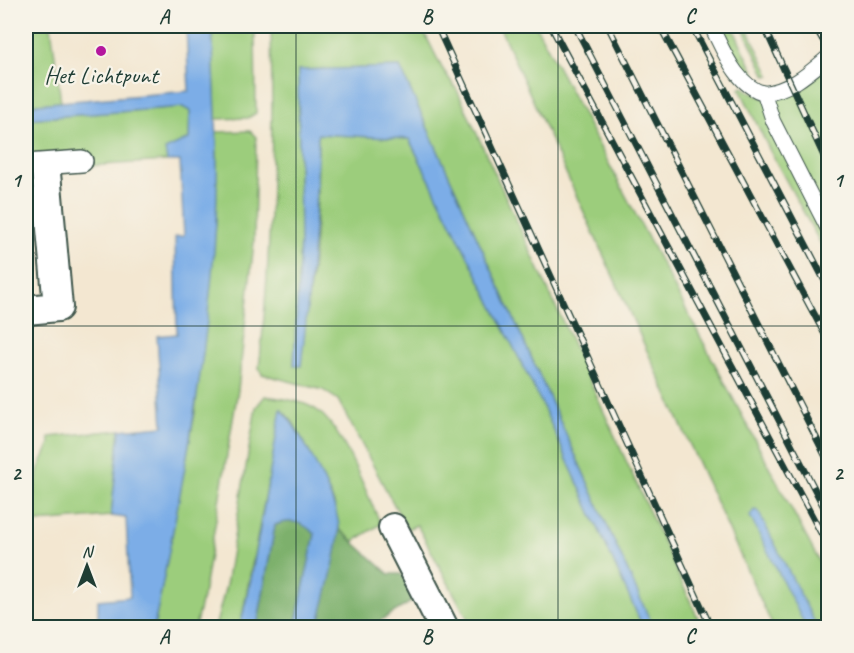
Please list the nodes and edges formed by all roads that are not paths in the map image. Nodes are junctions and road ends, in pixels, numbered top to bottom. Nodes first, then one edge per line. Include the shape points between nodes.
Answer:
1 (711, 26) edge
2 (828, 57) edge
3 (764, 93) junction
4 (82, 161) dead end
5 (36, 169) edge
6 (828, 229) edge
7 (26, 310) edge
8 (393, 528) dead end
9 (444, 627) edge

1 - 3 lane via 738,74
2 - 3 lane via 799,81
3 - 6 lane via 773,121
4 - 5 street
5 - 7 street via 58,307
8 - 9 street

